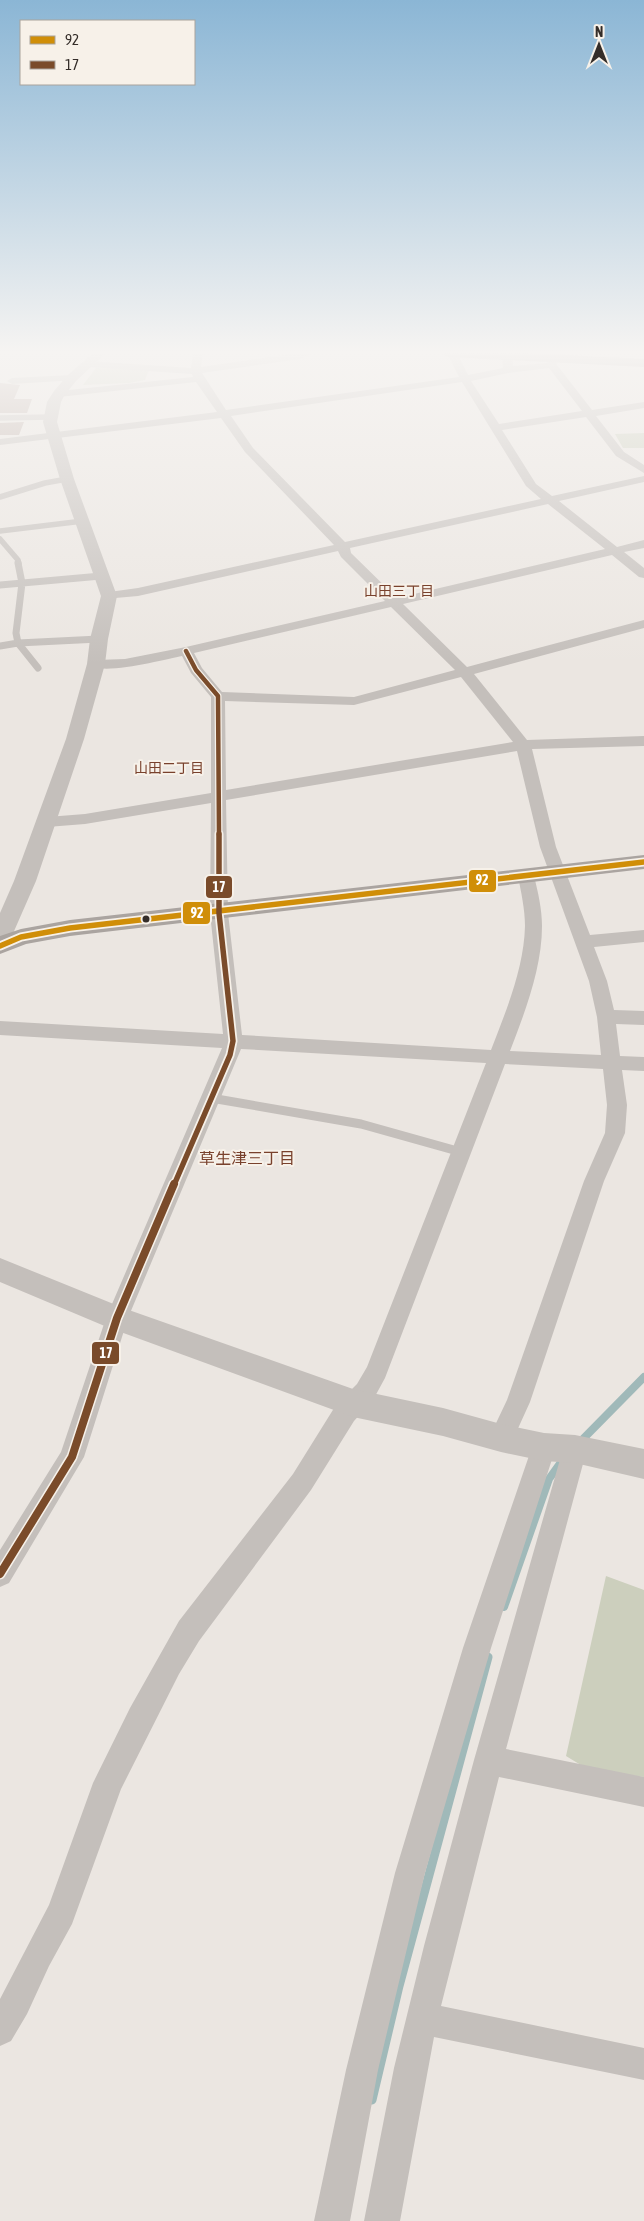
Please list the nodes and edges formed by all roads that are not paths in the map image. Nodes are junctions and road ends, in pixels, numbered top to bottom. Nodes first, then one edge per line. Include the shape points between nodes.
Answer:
1 (61, 457) edge
2 (255, 457) edge
3 (513, 457) edge
4 (624, 457) edge
5 (644, 470) edge
6 (67, 479) junction
7 (644, 480) edge
8 (0, 497) edge
9 (552, 500) junction
10 (83, 521) junction
11 (0, 530) edge
12 (0, 539) edge
13 (644, 544) edge
14 (343, 547) junction
15 (615, 551) junction
16 (644, 574) edge
17 (101, 576) junction
18 (22, 583) junction
19 (0, 585) edge
20 (109, 596) junction
21 (394, 603) junction
22 (644, 624) edge
23 (99, 639) junction
24 (18, 643) junction
25 (0, 646) edge
26 (186, 651) junction
27 (96, 664) junction
28 (38, 668) dead end
29 (465, 672) junction
30 (218, 696) junction
31 (644, 741) edge
32 (523, 745) junction
33 (218, 796) junction
34 (47, 822) junction
35 (644, 862) edge
36 (556, 872) junction
37 (526, 876) junction
38 (220, 913) junction
39 (644, 936) edge
40 (0, 938) edge
41 (583, 942) junction
42 (0, 946) edge
43 (606, 1017) junction
44 (644, 1018) edge
45 (0, 1028) edge
46 (233, 1040) junction
47 (497, 1057) junction
48 (613, 1063) junction
49 (644, 1064) edge
50 (211, 1098) junction
51 (461, 1152) junction
52 (0, 1270) edge
53 (117, 1318) junction
54 (353, 1403) junction
55 (501, 1438) junction
56 (544, 1447) junction
57 (575, 1449) junction
58 (644, 1464) edge
59 (0, 1574) edge
60 (488, 1760) junction
61 (644, 1792) edge
62 (422, 2018) junction
63 (0, 2030) edge
64 (644, 2064) edge
65 (332, 2221) edge
66 (382, 2221) edge

1 - 6 street
2 - 14 street
3 - 9 street via 532,486
4 - 5 street
6 - 8 lane
6 - 10 street
7 - 9 street
9 - 14 street
9 - 15 street
10 - 11 lane
10 - 17 street
12 - 18 lane via 18,560
13 - 15 street
14 - 20 street
14 - 21 street via 345,554
15 - 16 street
15 - 21 street
17 - 18 lane
17 - 20 street
18 - 19 lane
18 - 24 lane via 16,633
20 - 23 street
21 - 26 street
21 - 29 street
22 - 29 street
23 - 24 lane
23 - 27 street
24 - 25 lane
24 - 28 lane
26 - 27 street via 125,663
26 - 30 street via 196,670
27 - 34 street
29 - 30 street via 354,701
29 - 32 street
30 - 33 street
31 - 32 street
32 - 33 street
32 - 36 street
33 - 34 street via 85,819
33 - 38 street
34 - 40 street
35 - 36 highway
36 - 37 highway
36 - 41 street
37 - 38 highway
37 - 47 street via 533,941 506,1041
38 - 42 highway via 45,932 20,937
38 - 46 street
39 - 41 street
41 - 43 street via 598,982
43 - 44 street
43 - 48 street
45 - 46 street
46 - 47 street
46 - 50 street via 230,1055
47 - 48 street
47 - 51 street
48 - 49 street
48 - 55 street via 618,1105 615,1133 594,1182 518,1402
50 - 51 lane via 361,1124
50 - 53 street
51 - 54 street via 377,1371 365,1392
52 - 53 street
53 - 54 street
53 - 59 street via 72,1457
54 - 55 street
54 - 63 street via 282,1511 189,1631 169,1664 108,1783 61,1913
55 - 56 street
56 - 57 street
56 - 65 street via 477,1648 410,1873 362,2070
57 - 58 street
57 - 60 street
60 - 61 street
60 - 62 street
62 - 64 street
62 - 66 street

